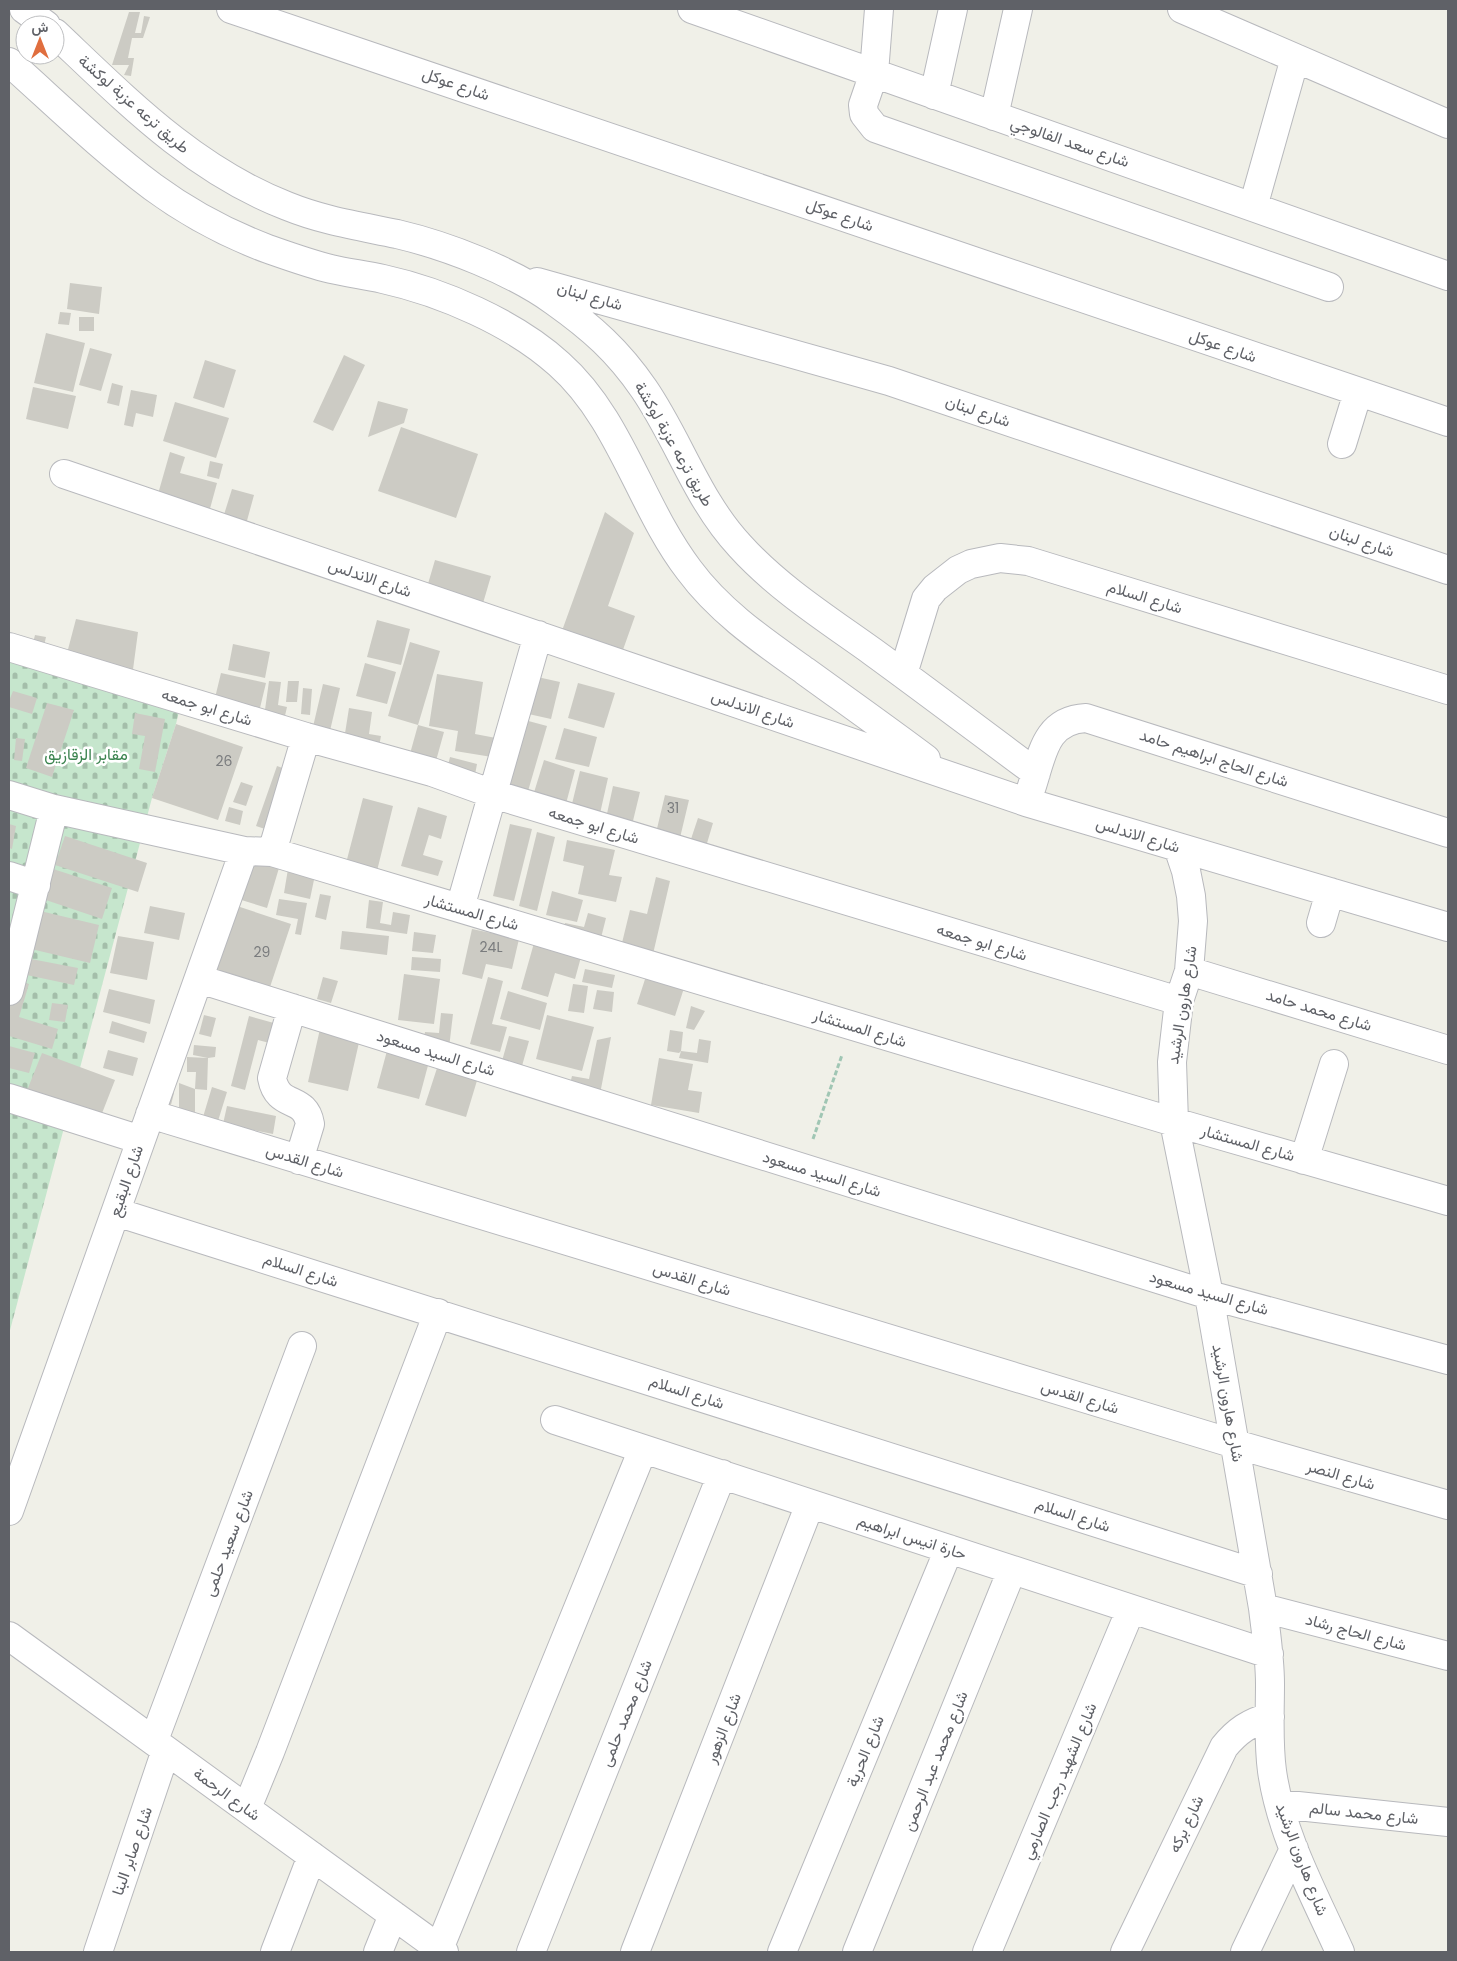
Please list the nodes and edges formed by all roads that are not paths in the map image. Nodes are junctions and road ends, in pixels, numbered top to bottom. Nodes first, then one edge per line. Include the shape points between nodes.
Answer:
1 (231, 9) edge
2 (692, 9) edge
3 (879, 9) edge
4 (953, 9) edge
5 (1018, 9) edge
6 (1182, 9) edge
7 (65, 42) edge
8 (1295, 58) junction
9 (9, 62) edge
10 (874, 73) junction
11 (934, 95) junction
12 (994, 116) junction
13 (1448, 124) edge
14 (1253, 207) junction
15 (502, 272) junction
16 (1448, 276) edge
17 (1329, 287) dead end
18 (1358, 392) junction
19 (1448, 422) edge
20 (1342, 444) dead end
21 (64, 474) dead end
22 (1448, 570) edge
23 (538, 635) junction
24 (9, 647) edge
25 (903, 674) junction
26 (1448, 690) edge
27 (306, 737) junction
28 (1036, 773) junction
29 (949, 776) junction
30 (493, 794) junction
31 (9, 795) edge
32 (1026, 802) junction
33 (54, 809) junction
34 (1448, 833) edge
35 (1178, 847) junction
36 (244, 851) junction
37 (272, 852) junction
38 (9, 876) edge
39 (36, 885) junction
40 (1330, 892) junction
41 (460, 908) junction
42 (1321, 923) dead end
43 (1448, 927) edge
44 (1189, 971) junction
45 (198, 979) junction
46 (10, 981) edge
47 (1180, 1001) junction
48 (292, 1008) junction
49 (1448, 1050) edge
50 (1334, 1064) dead end
51 (9, 1098) edge
52 (150, 1114) junction
53 (1174, 1122) junction
54 (141, 1140) junction
55 (299, 1160) junction
56 (1304, 1160) junction
57 (1448, 1201) edge
58 (116, 1212) junction
59 (1209, 1295) junction
60 (438, 1313) junction
61 (302, 1346) dead end
62 (1448, 1360) edge
63 (556, 1420) dead end
64 (1234, 1444) junction
65 (643, 1449) junction
66 (722, 1474) junction
67 (810, 1504) junction
68 (1448, 1505) edge
69 (9, 1511) edge
70 (949, 1549) junction
71 (1012, 1570) junction
72 (1258, 1574) junction
73 (1263, 1608) junction
74 (1131, 1609) junction
75 (9, 1636) edge
76 (1269, 1654) junction
77 (1448, 1656) edge
78 (1270, 1717) junction
79 (160, 1745) junction
80 (1279, 1804) junction
81 (247, 1808) junction
82 (1448, 1822) edge
83 (1294, 1849) junction
84 (312, 1856) junction
85 (393, 1915) junction
86 (441, 1951) edge
87 (98, 1952) edge
88 (274, 1952) edge
89 (378, 1952) edge
90 (531, 1952) edge
91 (635, 1952) edge
92 (782, 1952) edge
93 (856, 1952) edge
94 (987, 1952) edge
95 (1125, 1952) edge
96 (1245, 1952) edge
97 (1340, 1952) edge

1 - 18 street, شارع عوكل
2 - 10 street, شارع سعد الفالوجي
3 - 10 street
4 - 11 street
5 - 12 street
6 - 8 street
7 - 15 street, طريق ترعه عزبة لوكشة via 156,127 186,151 235,182 287,206 342,224 452,250
8 - 13 street
8 - 14 street
9 - 29 street via 154,188 208,221 267,248 319,266 432,293 478,312 559,364 600,413 666,537 715,600 745,628
10 - 11 street, شارع سعد الفالوجي
10 - 17 street via 863,105 864,114 875,128 883,132
11 - 12 street, شارع سعد الفالوجي
12 - 14 street, شارع سعد الفالوجي
14 - 16 street, شارع سعد الفالوجي
15 - 22 street, شارع لبنان via 889,381
15 - 25 street, طريق ترعه عزبة لوكشة via 550,298 595,331 622,359 646,391 715,515 740,546 784,588
18 - 19 street, شارع عوكل
18 - 20 street
21 - 23 street, شارع الاندلس
23 - 29 street, شارع الاندلس
23 - 30 street
24 - 27 street, شارع ابو جمعه
25 - 26 street, شارع السلام via 926,599 931,593 958,570 1000,558 1028,560
25 - 28 street, طريق ترعه عزبة لوكشة
27 - 30 street, شارع ابو جمعه via 432,772
27 - 37 street
28 - 32 street, شارع الحاج ابراهيم حامد
28 - 34 street, شارع الحاج ابراهيم حامد via 1049,737 1056,729 1065,722 1086,718
29 - 32 street, شارع الاندلس
30 - 41 street
30 - 47 street, شارع ابو جمعه
31 - 33 street, شارع المستشار
32 - 35 street, شارع الاندلس
33 - 36 street, شارع المستشار
33 - 39 street
35 - 40 street, شارع الاندلس
35 - 44 street, شارع هارون الرشيد via 1193,912
36 - 37 street, شارع المستشار
36 - 45 street, شارع البقيع
37 - 41 street, شارع المستشار
38 - 39 street
39 - 46 street
40 - 42 street
40 - 43 street, شارع الاندلس
41 - 53 street, شارع المستشار
44 - 47 street, شارع هارون الرشيد
44 - 49 street, شارع محمد حامد
45 - 48 street, شارع السيد مسعود
45 - 52 street, شارع البقيع
47 - 53 street, شارع هارون الرشيد via 1172,1062
48 - 55 street via 272,1078 278,1095 303,1108 309,1118
48 - 59 street, شارع السيد مسعود
50 - 56 street
51 - 54 street
52 - 54 street, شارع البقيع
52 - 55 street, شارع القدس
53 - 56 street, شارع المستشار
53 - 59 street, شارع هارون الرشيد
54 - 58 street, شارع البقيع
55 - 64 street, شارع القدس
56 - 57 street, شارع المستشار
58 - 60 street, شارع السلام
58 - 69 street, شارع البقيع
59 - 62 street, شارع السيد مسعود
59 - 64 street, شارع هارون الرشيد
60 - 72 street, شارع السلام
60 - 81 street
61 - 79 street, شارع سعيد حلمى
63 - 65 street, حارة انيس ابراهيم
64 - 68 street, شارع النصر
64 - 72 street, شارع هارون الرشيد
65 - 66 street, حارة انيس ابراهيم
65 - 86 street
66 - 67 street, حارة انيس ابراهيم
66 - 90 street, شارع محمد حلمى
67 - 70 street, حارة انيس ابراهيم
67 - 91 street, شارع الزهور
70 - 71 street, حارة انيس ابراهيم
70 - 92 street, شارع الحرية
71 - 74 street, حارة انيس ابراهيم
71 - 93 street, شارع محمد عبد الرحمن
72 - 73 street, شارع هارون الرشيد
73 - 76 street, شارع هارون الرشيد
73 - 77 street, شارع الحاج رشاد
74 - 76 street, حارة انيس ابراهيم
74 - 94 street, شارع الشهيد رجب الصارمي
75 - 79 street, شارع الرحمة
76 - 78 street, شارع هارون الرشيد
78 - 80 street, شارع هارون الرشيد via 1270,1753
78 - 95 street, شارع بركه via 1244,1727 1224,1746
79 - 81 street, شارع الرحمة
79 - 87 street, شارع صابر البنا
80 - 82 street, شارع محمد سالم
80 - 83 street, شارع هارون الرشيد
81 - 84 street, شارع الرحمة
83 - 96 street
83 - 97 street, شارع هارون الرشيد
84 - 85 street, شارع الرحمة
84 - 88 street
85 - 86 street, شارع الرحمة
85 - 89 street

